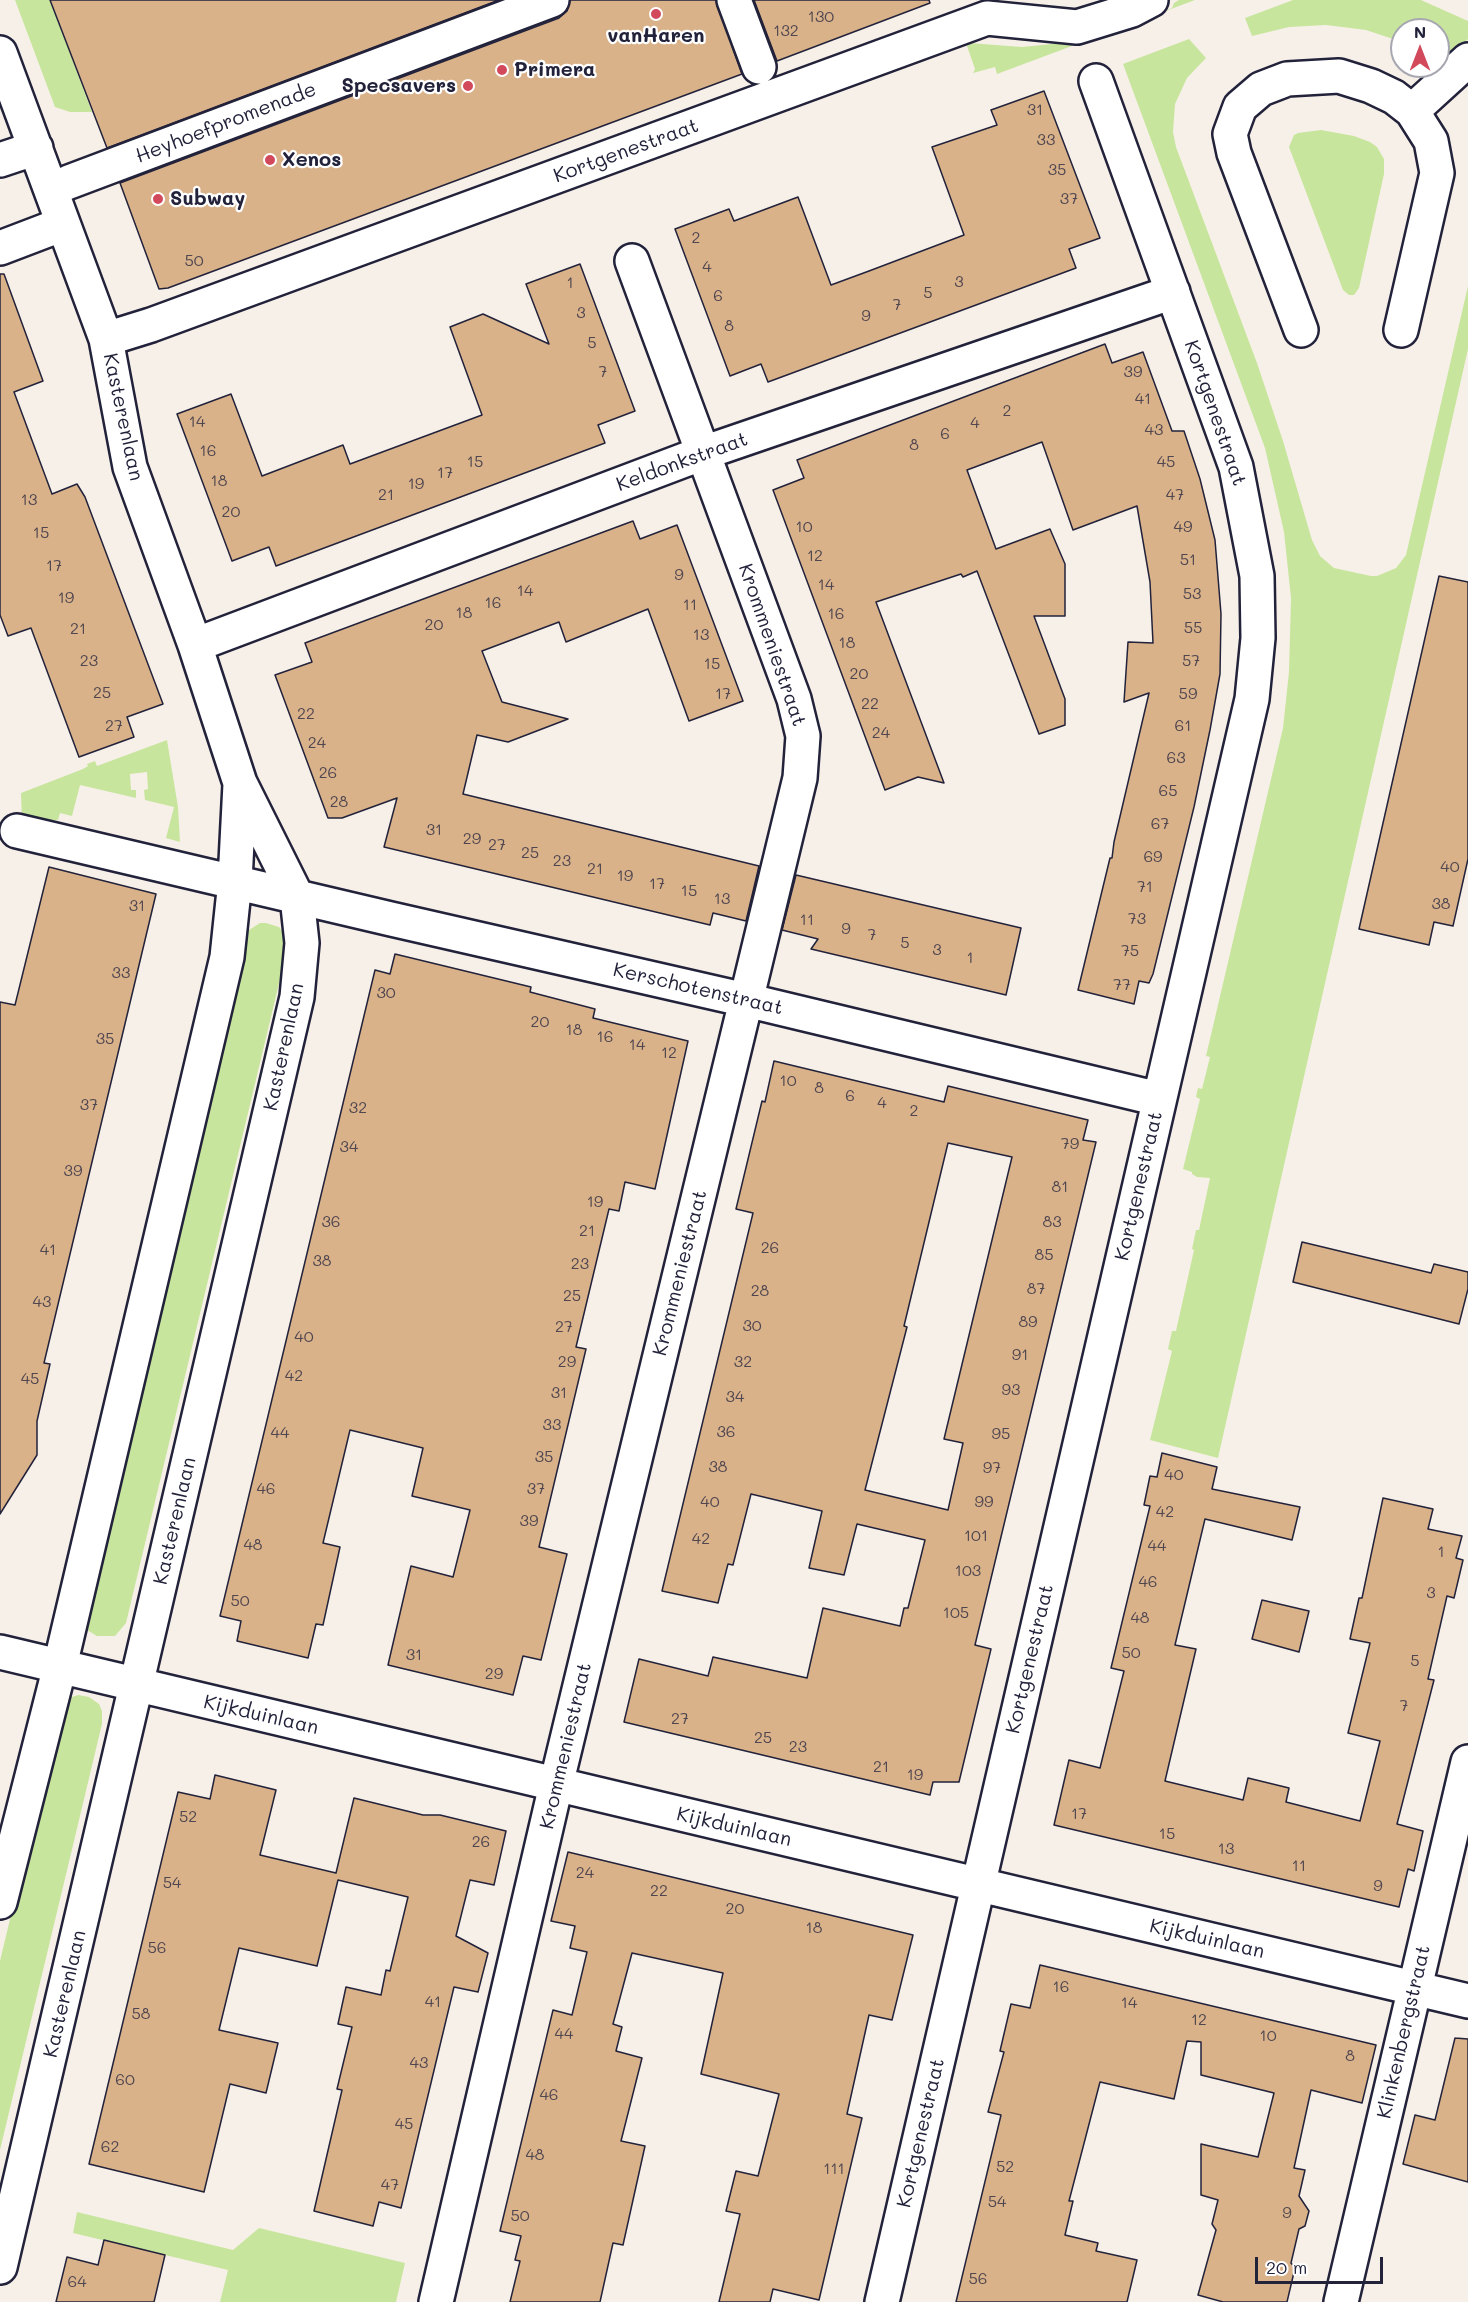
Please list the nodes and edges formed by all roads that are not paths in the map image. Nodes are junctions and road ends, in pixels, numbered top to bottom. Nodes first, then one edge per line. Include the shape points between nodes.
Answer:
1 (734, 0) edge
2 (1151, 0) edge
3 (541, 2) edge
4 (0, 53) edge
5 (1468, 60) edge
6 (759, 67) dead end
7 (1096, 81) dead end
8 (1412, 111) junction
9 (36, 148) junction
10 (0, 160) edge
11 (51, 190) junction
12 (63, 224) junction
13 (0, 248) edge
14 (632, 261) dead end
15 (1173, 292) junction
16 (1301, 330) dead end
17 (1401, 330) dead end
18 (106, 339) junction
19 (703, 453) junction
20 (195, 645) junction
21 (240, 783) junction
22 (17, 831) dead end
23 (235, 881) junction
24 (297, 897) junction
25 (746, 999) junction
26 (1159, 1099) junction
27 (0, 1652) edge
28 (60, 1666) junction
29 (137, 1686) junction
30 (1468, 1762) edge
31 (556, 1785) junction
32 (978, 1885) junction
33 (0, 1902) edge
34 (1415, 1988) junction
35 (1468, 2001) edge
36 (0, 2267) edge
37 (435, 2302) edge
38 (882, 2302) edge
39 (1341, 2302) edge

1 - 6 street
2 - 18 street, Kortgenestraat via 1077,27 987,18
3 - 11 street, Heyhoefpromenade
4 - 9 street, Kasterenlaan
5 - 8 street
7 - 15 street, Kortgenestraat
8 - 16 street via 1394,97 1339,76 1287,79 1261,89 1240,107 1230,134 1234,153
8 - 17 street via 1431,141 1437,173
9 - 10 street
9 - 11 street, Kasterenlaan
11 - 12 street, Kasterenlaan
12 - 13 street
12 - 18 street, Kasterenlaan
14 - 19 street, Krommeniestraat
15 - 19 street, Keldonkstraat
15 - 26 street, Kortgenestraat via 1236,467 1257,576 1258,638 1252,699
18 - 20 street, Kasterenlaan via 130,467
19 - 20 street, Keldonkstraat
19 - 25 street, Krommeniestraat via 794,699 803,736 800,778
20 - 21 street, Kasterenlaan
21 - 23 street, Kasterenlaan
21 - 24 street, Kasterenlaan
22 - 23 street, Kerschotenstraat
23 - 24 street, Kerschotenstraat
23 - 28 street, Kasterenlaan via 227,957
24 - 25 street, Kerschotenstraat
24 - 29 street, Kasterenlaan via 302,943 297,997
25 - 26 street, Kerschotenstraat
25 - 31 street, Krommeniestraat
26 - 32 street, Kortgenestraat
27 - 28 street, Kijkduinlaan
28 - 29 street, Kijkduinlaan
28 - 33 street, Kasterenlaan
29 - 31 street, Kijkduinlaan
29 - 36 street, Kasterenlaan
30 - 34 street, Klinkenbergstraat
31 - 32 street, Kijkduinlaan
31 - 37 street, Krommeniestraat
32 - 34 street, Kijkduinlaan
32 - 38 street, Kortgenestraat
34 - 35 street, Kijkduinlaan
34 - 39 street, Klinkenbergstraat

